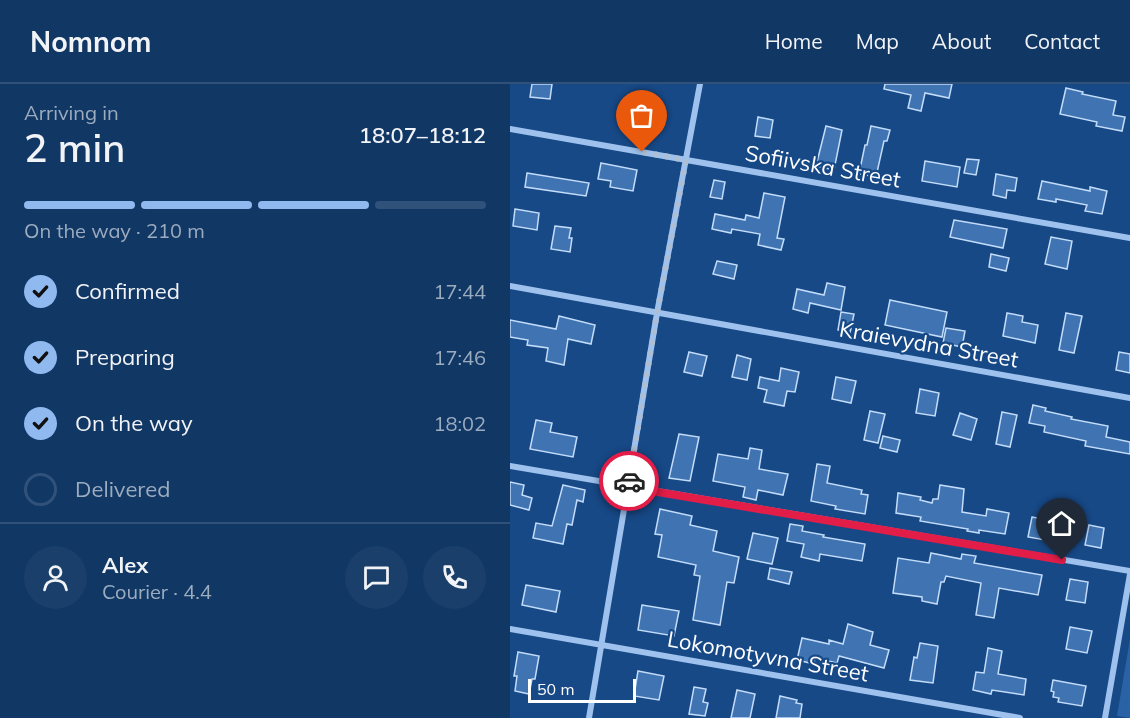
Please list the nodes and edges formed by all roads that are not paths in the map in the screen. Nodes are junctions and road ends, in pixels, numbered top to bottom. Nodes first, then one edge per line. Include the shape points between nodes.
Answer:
1 (700, 84) edge
2 (510, 129) edge
3 (686, 160) junction
4 (1130, 238) edge
5 (510, 286) edge
6 (657, 313) junction
7 (1130, 398) edge
8 (510, 466) edge
9 (628, 487) junction
10 (1130, 572) edge
11 (510, 629) edge
12 (602, 645) junction
13 (589, 718) edge
14 (1020, 718) edge
15 (1105, 718) edge

1 - 3 street
2 - 3 street, Sofiivska Street
3 - 4 street, Sofiivska Street
3 - 6 street
5 - 6 street, Kraievydna Street
6 - 7 street, Kraievydna Street
6 - 9 street
8 - 9 street
9 - 10 street
9 - 12 street
10 - 15 street
11 - 12 street, Lokomotyvna Street
12 - 13 street
12 - 14 street, Lokomotyvna Street

